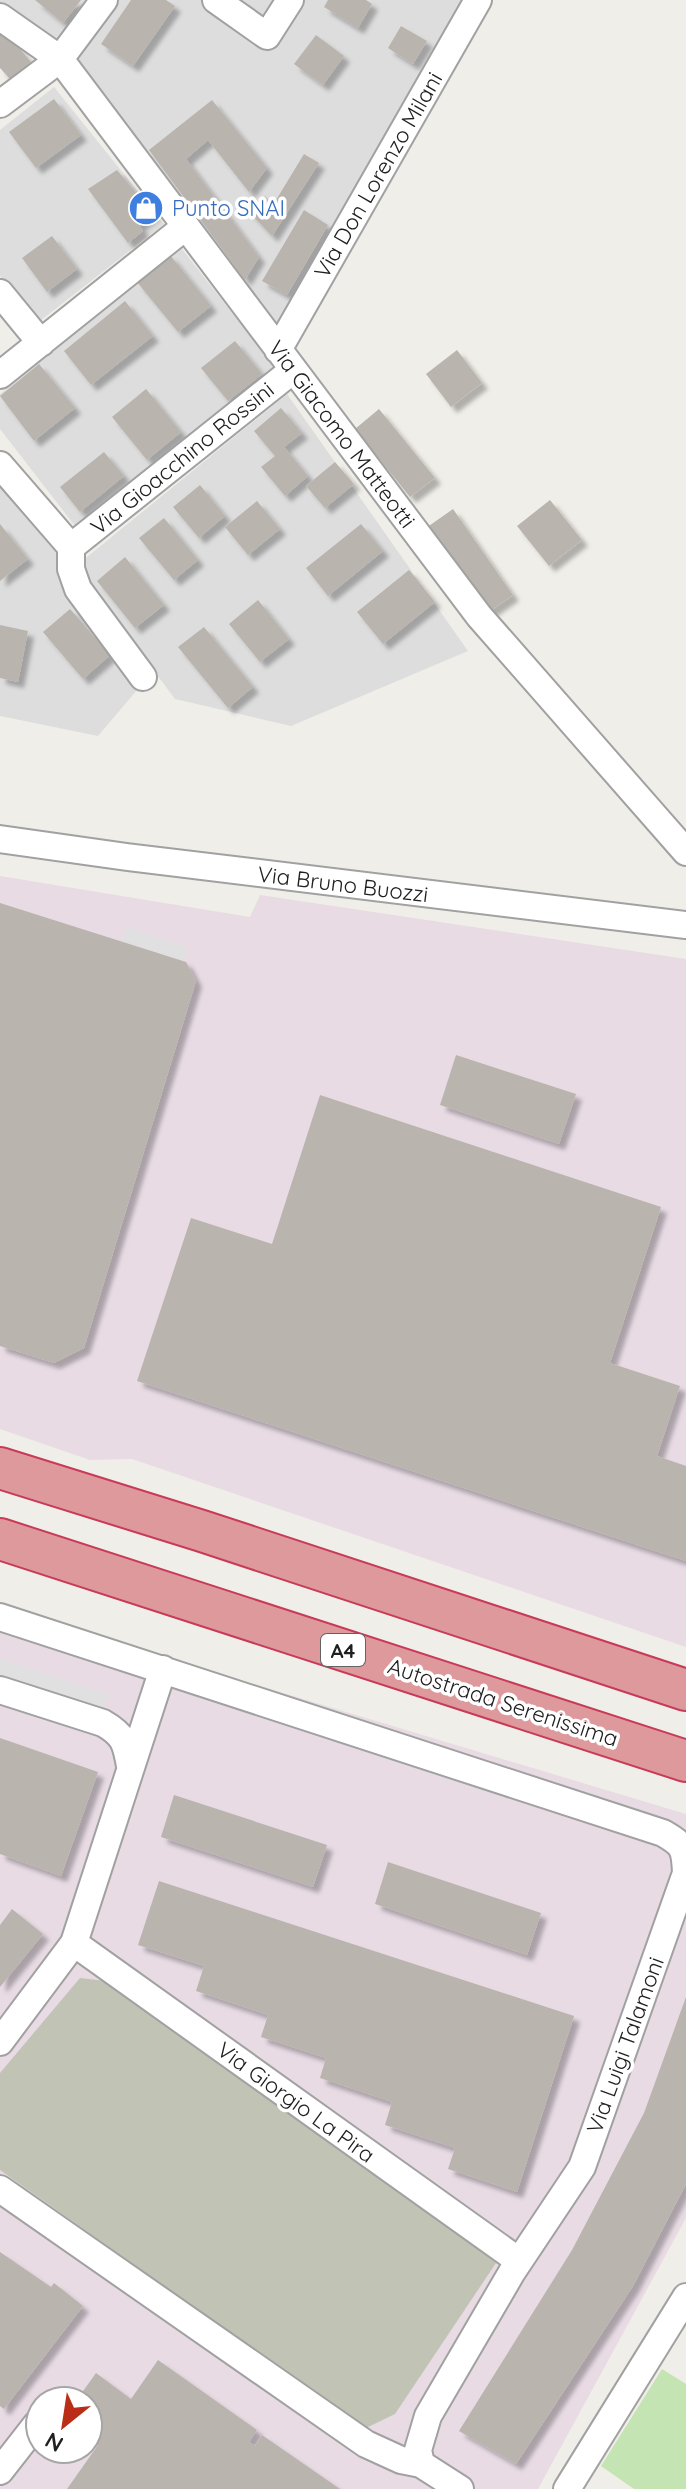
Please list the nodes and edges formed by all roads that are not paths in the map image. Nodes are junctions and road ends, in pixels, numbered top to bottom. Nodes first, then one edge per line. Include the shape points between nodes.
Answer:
1 (104, 0) edge
2 (216, 0) edge
3 (290, 0) edge
4 (478, 0) edge
5 (0, 17) edge
6 (60, 59) junction
7 (0, 104) edge
8 (185, 227) junction
9 (0, 293) edge
10 (41, 343) junction
11 (285, 360) junction
12 (0, 375) edge
13 (0, 465) edge
14 (71, 547) junction
15 (143, 677) dead end
16 (0, 839) edge
17 (686, 852) edge
18 (686, 925) edge
19 (0, 1468) edge
20 (0, 1539) edge
21 (0, 1617) edge
22 (163, 1669) junction
23 (0, 1690) edge
24 (686, 1690) edge
25 (686, 1761) edge
26 (130, 1766) junction
27 (74, 1943) junction
28 (0, 2042) edge
29 (0, 2189) edge
30 (519, 2261) junction
31 (686, 2297) edge
32 (24, 2440) edge
33 (421, 2464) junction
34 (0, 2471) edge
35 (460, 2489) edge
36 (567, 2489) edge

1 - 6 street
2 - 3 street via 267,36
4 - 11 street, Via Don Lorenzo Milani
5 - 6 street, Via Giacomo Matteotti
6 - 7 street
6 - 8 street, Via Giacomo Matteotti
8 - 10 street
8 - 11 street, Via Giacomo Matteotti
9 - 10 street
10 - 12 street
11 - 14 street, Via Gioacchino Rossini
11 - 17 street, Via Giacomo Matteotti via 479,616
13 - 14 street
14 - 15 street via 78,589
16 - 18 street, Via Bruno Buozzi
19 - 24 highway
20 - 25 highway, Autostrada Serenissima / A4
21 - 22 street, Via Luigi Talamoni
22 - 26 street
22 - 30 street, Via Luigi Talamoni via 663,1833 680,1843 686,1873 582,2167
23 - 26 street via 118,1731
26 - 27 street
27 - 28 street
27 - 30 street, Via Giorgio La Pira
29 - 33 street via 366,2444
30 - 33 street, Via Luigi Talamoni via 428,2416 418,2450
31 - 36 street
32 - 34 street
33 - 35 street

